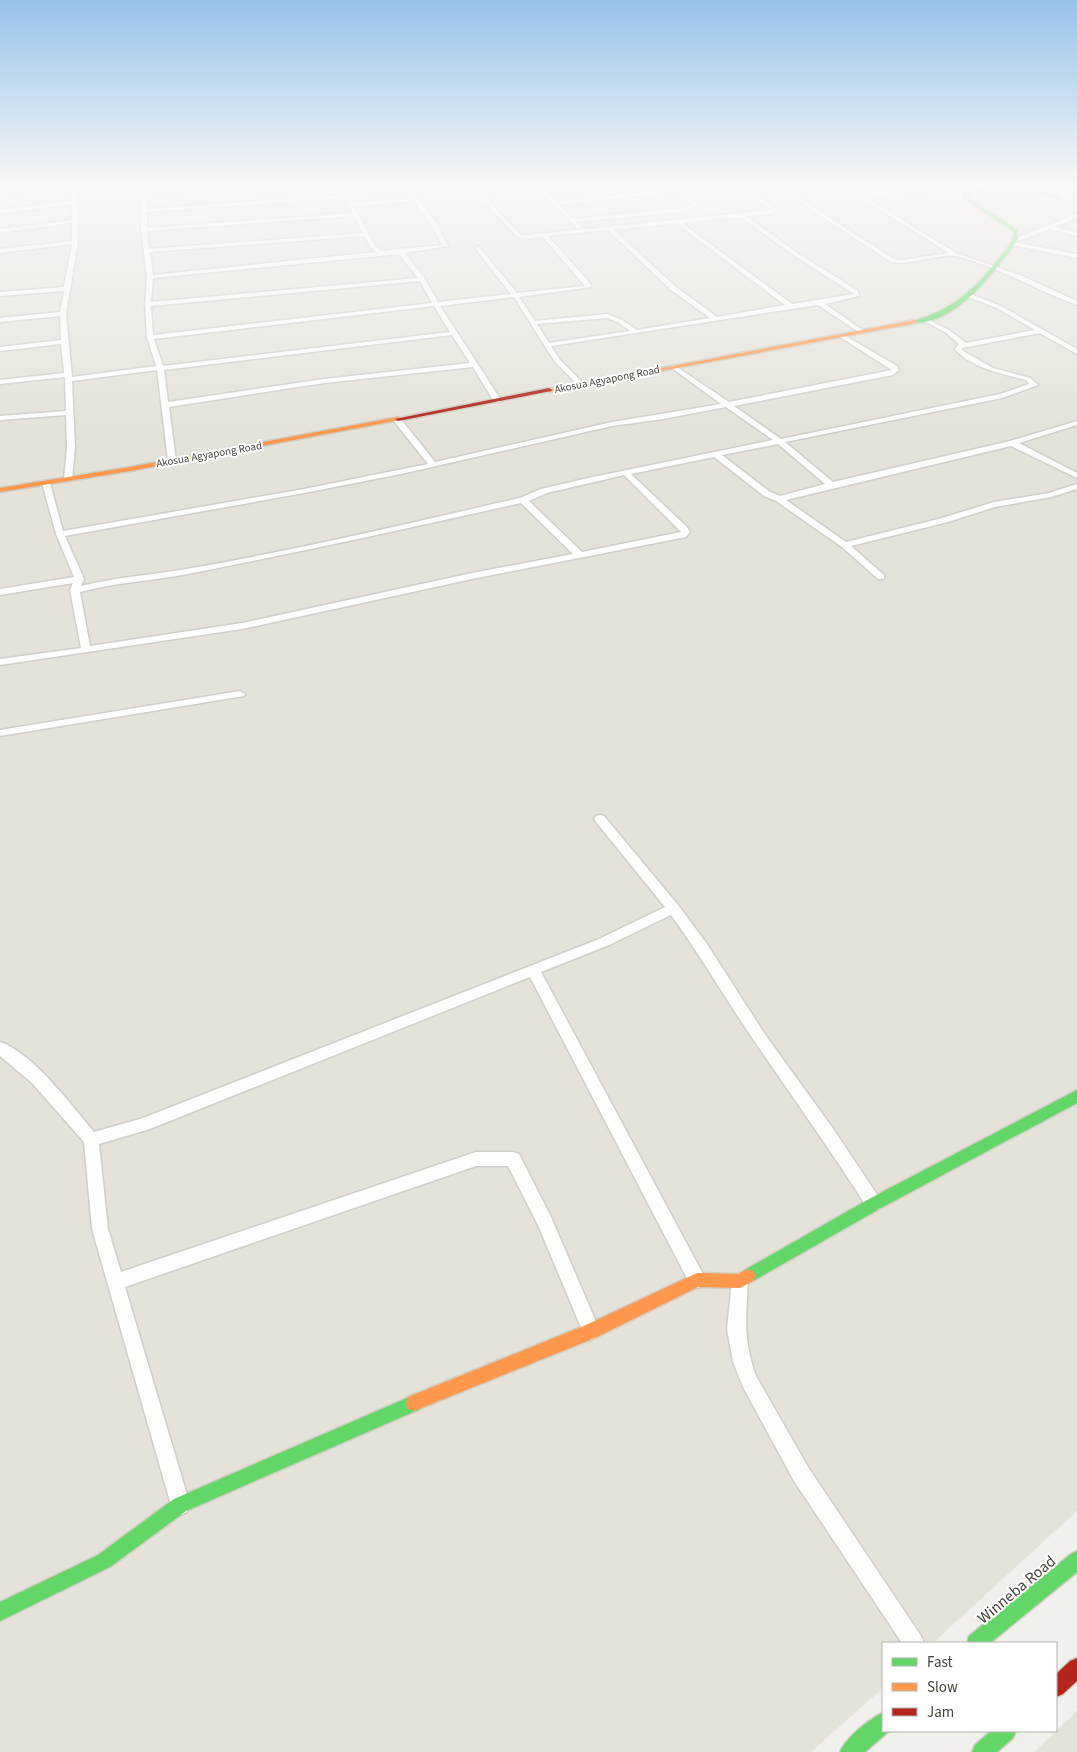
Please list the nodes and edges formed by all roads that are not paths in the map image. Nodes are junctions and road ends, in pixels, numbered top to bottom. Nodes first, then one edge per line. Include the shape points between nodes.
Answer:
1 (994, 267) edge
2 (71, 268) edge
3 (149, 268) edge
4 (239, 268) edge
5 (413, 268) edge
6 (494, 268) edge
7 (573, 268) edge
8 (651, 268) edge
9 (739, 268) edge
10 (816, 268) edge
11 (996, 268) edge
12 (150, 277) junction
13 (422, 279) junction
14 (67, 289) junction
15 (0, 294) edge
16 (516, 296) junction
17 (970, 296) junction
18 (818, 303) junction
19 (1077, 303) edge
20 (148, 304) junction
21 (437, 306) junction
22 (790, 306) junction
23 (63, 314) junction
24 (716, 319) junction
25 (0, 320) edge
26 (925, 320) junction
27 (532, 323) junction
28 (1041, 331) junction
29 (636, 332) junction
30 (862, 332) junction
31 (455, 333) junction
32 (842, 336) junction
33 (150, 337) junction
34 (64, 342) junction
35 (546, 344) junction
36 (963, 344) junction
37 (0, 349) edge
38 (1077, 352) edge
39 (475, 365) junction
40 (674, 367) junction
41 (160, 368) junction
42 (69, 377) junction
43 (0, 382) edge
44 (580, 384) junction
45 (497, 400) junction
46 (729, 404) junction
47 (165, 405) junction
48 (68, 413) junction
49 (0, 418) edge
50 (397, 420) junction
51 (1077, 422) edge
52 (779, 441) junction
53 (1012, 443) junction
54 (715, 454) junction
55 (172, 461) junction
56 (432, 464) junction
57 (626, 472) junction
58 (1077, 476) edge
59 (68, 479) junction
60 (46, 483) junction
61 (831, 485) junction
62 (1077, 486) edge
63 (0, 490) edge
64 (779, 499) junction
65 (523, 500) junction
66 (60, 534) junction
67 (845, 545) junction
68 (581, 556) junction
69 (881, 577) dead end
70 (79, 579) junction
71 (75, 590) junction
72 (0, 592) edge
73 (86, 649) junction
74 (0, 662) edge
75 (240, 694) dead end
76 (0, 733) edge
77 (600, 819) dead end
78 (673, 908) junction
79 (533, 970) junction
80 (0, 1048) edge
81 (1077, 1096) edge
82 (91, 1140) junction
83 (874, 1204) junction
84 (697, 1280) junction
85 (740, 1281) junction
86 (115, 1282) junction
87 (591, 1331) junction
88 (180, 1505) junction
89 (1077, 1560) edge
90 (0, 1612) edge
91 (913, 1642) edge
92 (977, 1642) edge
93 (1077, 1668) edge
94 (1057, 1686) edge
95 (882, 1724) edge
96 (1005, 1732) edge
97 (850, 1752) edge
98 (982, 1752) edge

1 - 17 main road, Akosua Agyapong Road
2 - 14 street
3 - 12 street
4 - 12 street
5 - 13 street
6 - 16 street
7 - 16 street via 588,287
8 - 24 street
9 - 22 street
10 - 18 street via 856,292 857,296
11 - 19 street
12 - 20 street
13 - 20 street
13 - 21 street
14 - 15 street
14 - 23 street
16 - 21 street
16 - 27 street
17 - 26 main road, Akosua Agyapong Road via 948,311
17 - 28 street via 999,307
18 - 22 street
18 - 30 street
20 - 33 street
21 - 31 street
21 - 33 street
22 - 24 street
23 - 25 street
23 - 34 street
24 - 29 street
26 - 30 main road, Akosua Agyapong Road
26 - 36 street via 948,331
27 - 29 street via 607,316
27 - 35 street
28 - 36 street
28 - 38 street
29 - 35 street
30 - 32 main road, Akosua Agyapong Road
31 - 39 street
31 - 41 street
32 - 40 main road, Akosua Agyapong Road
32 - 46 street via 896,370 863,381
33 - 41 street
34 - 37 street
34 - 42 street
35 - 44 street via 557,361
36 - 52 street via 958,349 991,369 1028,379 1034,385 1002,396
39 - 45 street
39 - 47 street via 324,381
40 - 44 main road, Akosua Agyapong Road
40 - 46 street
41 - 42 street
41 - 47 street
42 - 43 street
42 - 48 street
44 - 45 main road, Akosua Agyapong Road
45 - 50 main road, Akosua Agyapong Road
46 - 52 street
46 - 56 street via 663,418 612,424
47 - 55 street
48 - 49 street
48 - 59 street via 71,448
50 - 55 main road, Akosua Agyapong Road
50 - 56 street
51 - 53 street
52 - 54 street
52 - 61 street
53 - 58 street
53 - 61 street
54 - 57 street
54 - 64 street via 767,494
55 - 59 main road, Akosua Agyapong Road
56 - 66 street
57 - 65 street via 559,487
57 - 68 street via 686,532 673,538
59 - 60 main road, Akosua Agyapong Road
60 - 63 main road, Akosua Agyapong Road
60 - 66 street
61 - 64 street
62 - 67 street
64 - 67 street
65 - 68 street
65 - 71 street via 185,572 111,581
66 - 70 street
67 - 69 street
68 - 73 street via 242,626
70 - 71 street
70 - 72 street
71 - 73 street
73 - 74 street
75 - 76 street
77 - 78 street
78 - 79 street via 589,948
78 - 83 street
79 - 82 street via 145,1124
79 - 84 street
80 - 82 street via 16,1058
81 - 83 main road
82 - 86 street via 100,1229
83 - 85 main road
84 - 85 main road
84 - 87 main road
85 - 91 street via 736,1329 749,1381 801,1474
86 - 87 street via 476,1159 514,1160 545,1222
86 - 88 street
87 - 88 main road via 387,1414
88 - 90 main road via 104,1561
89 - 92 main road, Winneba Road
93 - 94 main road
95 - 97 main road
96 - 98 main road

